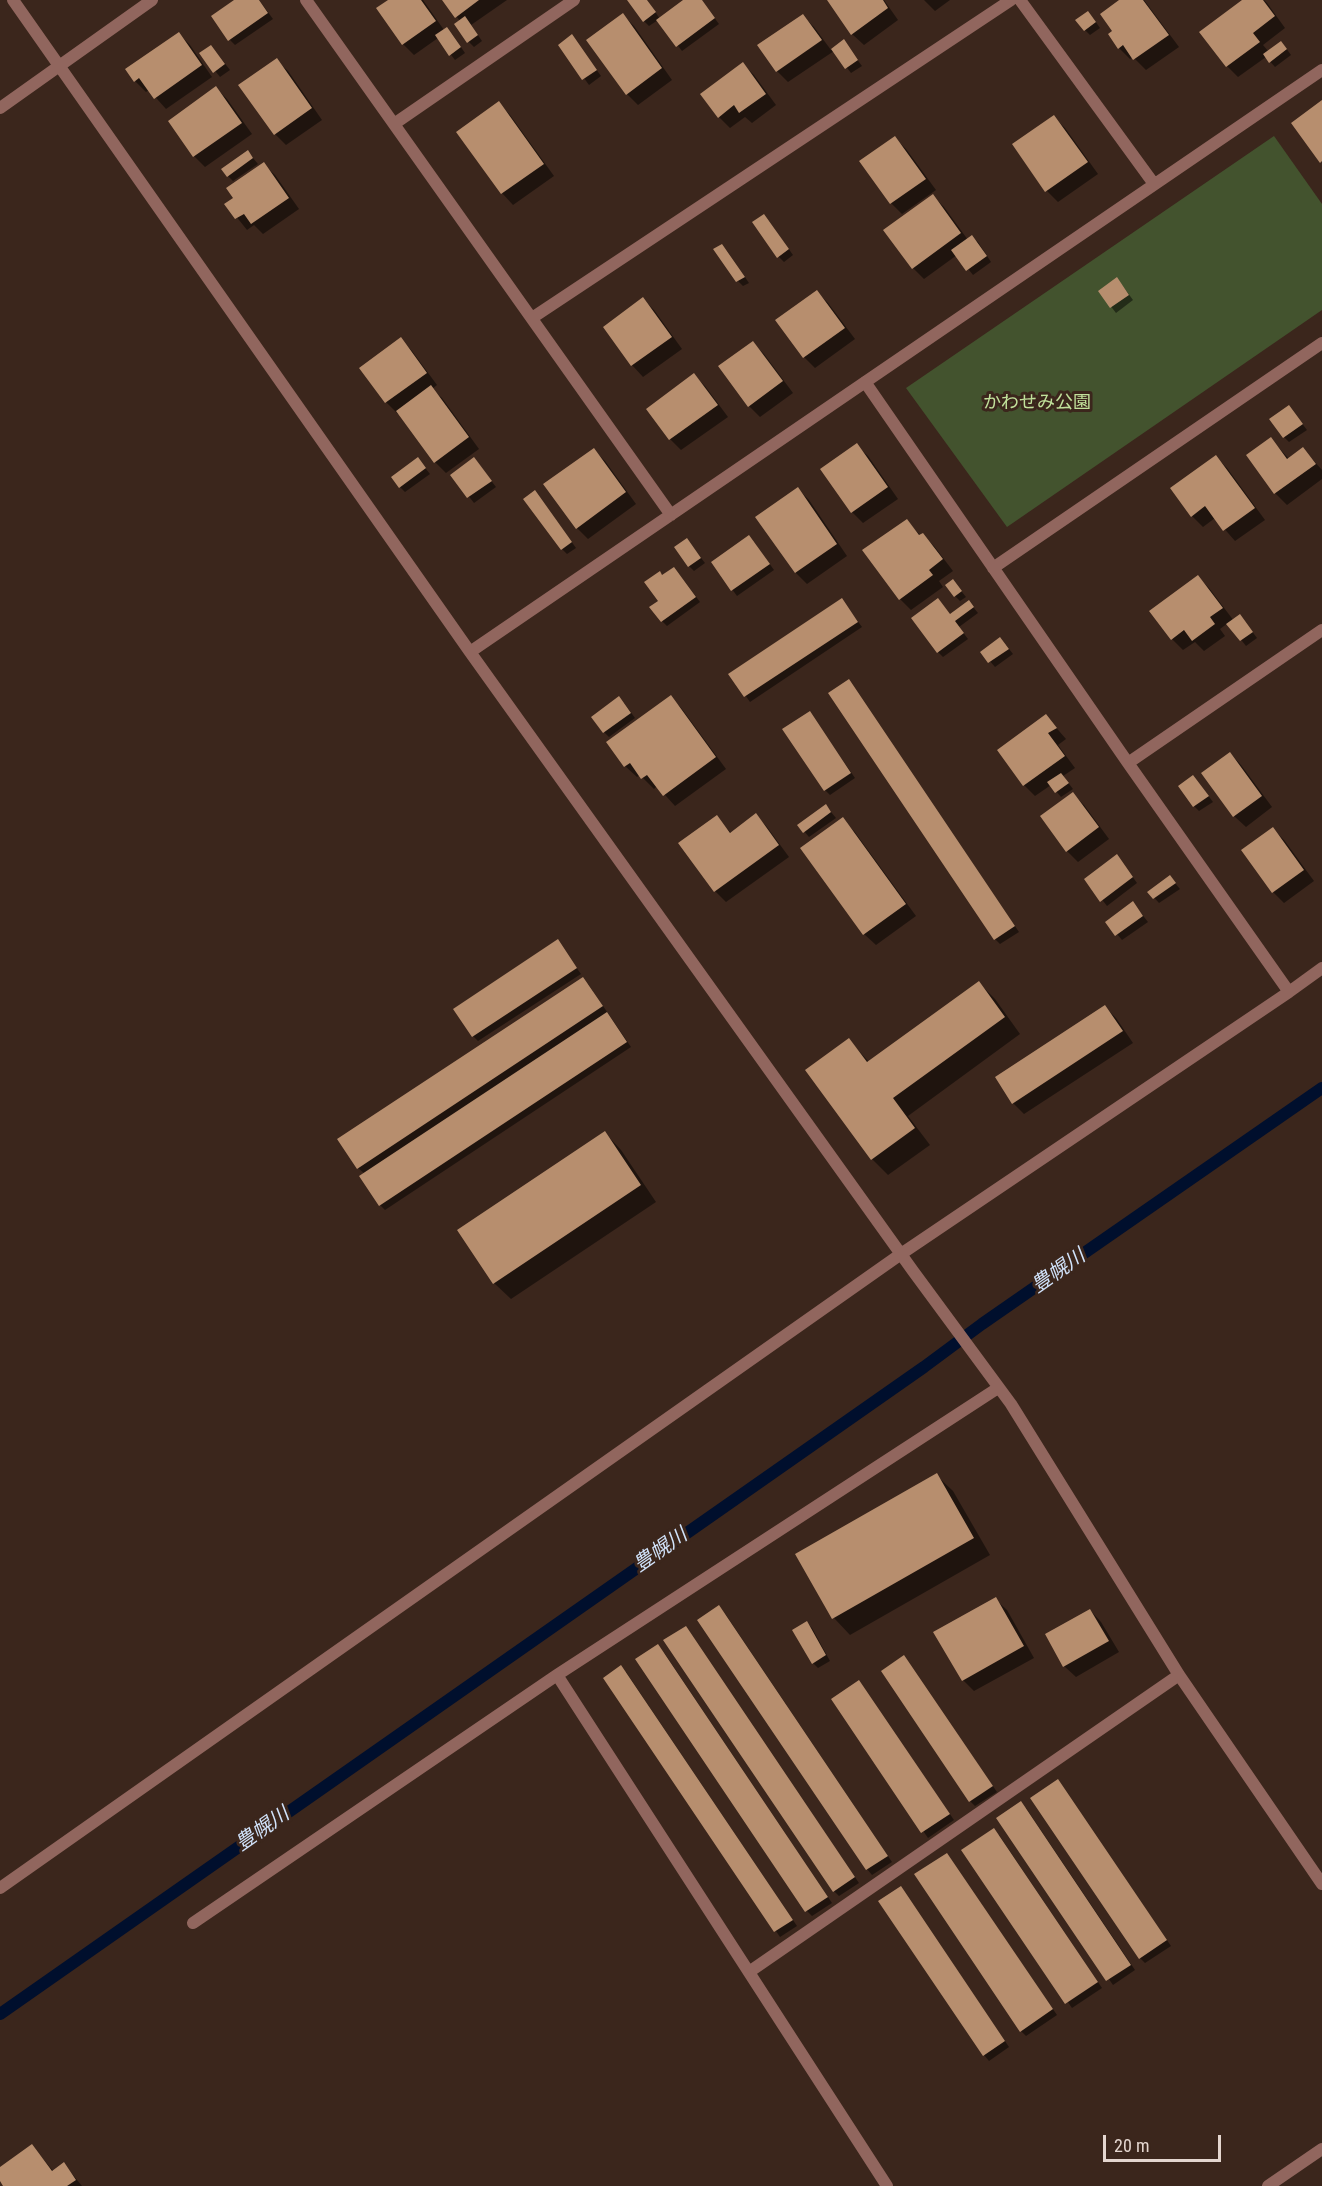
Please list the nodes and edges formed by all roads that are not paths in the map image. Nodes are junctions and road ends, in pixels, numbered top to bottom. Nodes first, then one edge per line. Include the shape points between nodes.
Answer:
1 (14, 0) edge
2 (152, 0) edge
3 (306, 0) edge
4 (574, 0) edge
5 (1011, 0) edge
6 (1020, 0) edge
7 (59, 66) junction
8 (1322, 70) edge
9 (0, 108) edge
10 (394, 124) junction
11 (1154, 184) junction
12 (532, 318) junction
13 (1322, 343) edge
14 (865, 382) junction
15 (671, 515) junction
16 (993, 568) junction
17 (1322, 630) edge
18 (470, 652) junction
19 (1128, 763) junction
20 (1322, 968) edge
21 (1289, 992) junction
22 (901, 1254) junction
23 (998, 1388) junction
24 (557, 1675) junction
25 (1179, 1675) junction
26 (1322, 1884) edge
27 (0, 1888) edge
28 (193, 1923) dead end
29 (749, 1972) junction
30 (1322, 2149) edge
31 (887, 2186) edge
32 (1268, 2186) edge

1 - 7 street
2 - 7 street
3 - 10 street
4 - 10 street
5 - 12 street
6 - 11 street
7 - 9 street
7 - 18 street
8 - 11 street
10 - 12 street
11 - 14 street
12 - 15 street
13 - 16 street
14 - 15 street
14 - 16 street
15 - 18 street
16 - 19 street
17 - 19 street
18 - 22 street
19 - 21 street
20 - 21 street
21 - 22 street
22 - 23 street
22 - 27 street
23 - 24 street
23 - 25 street
24 - 28 street
24 - 29 street
25 - 26 street
25 - 29 street
29 - 31 street
30 - 32 street

